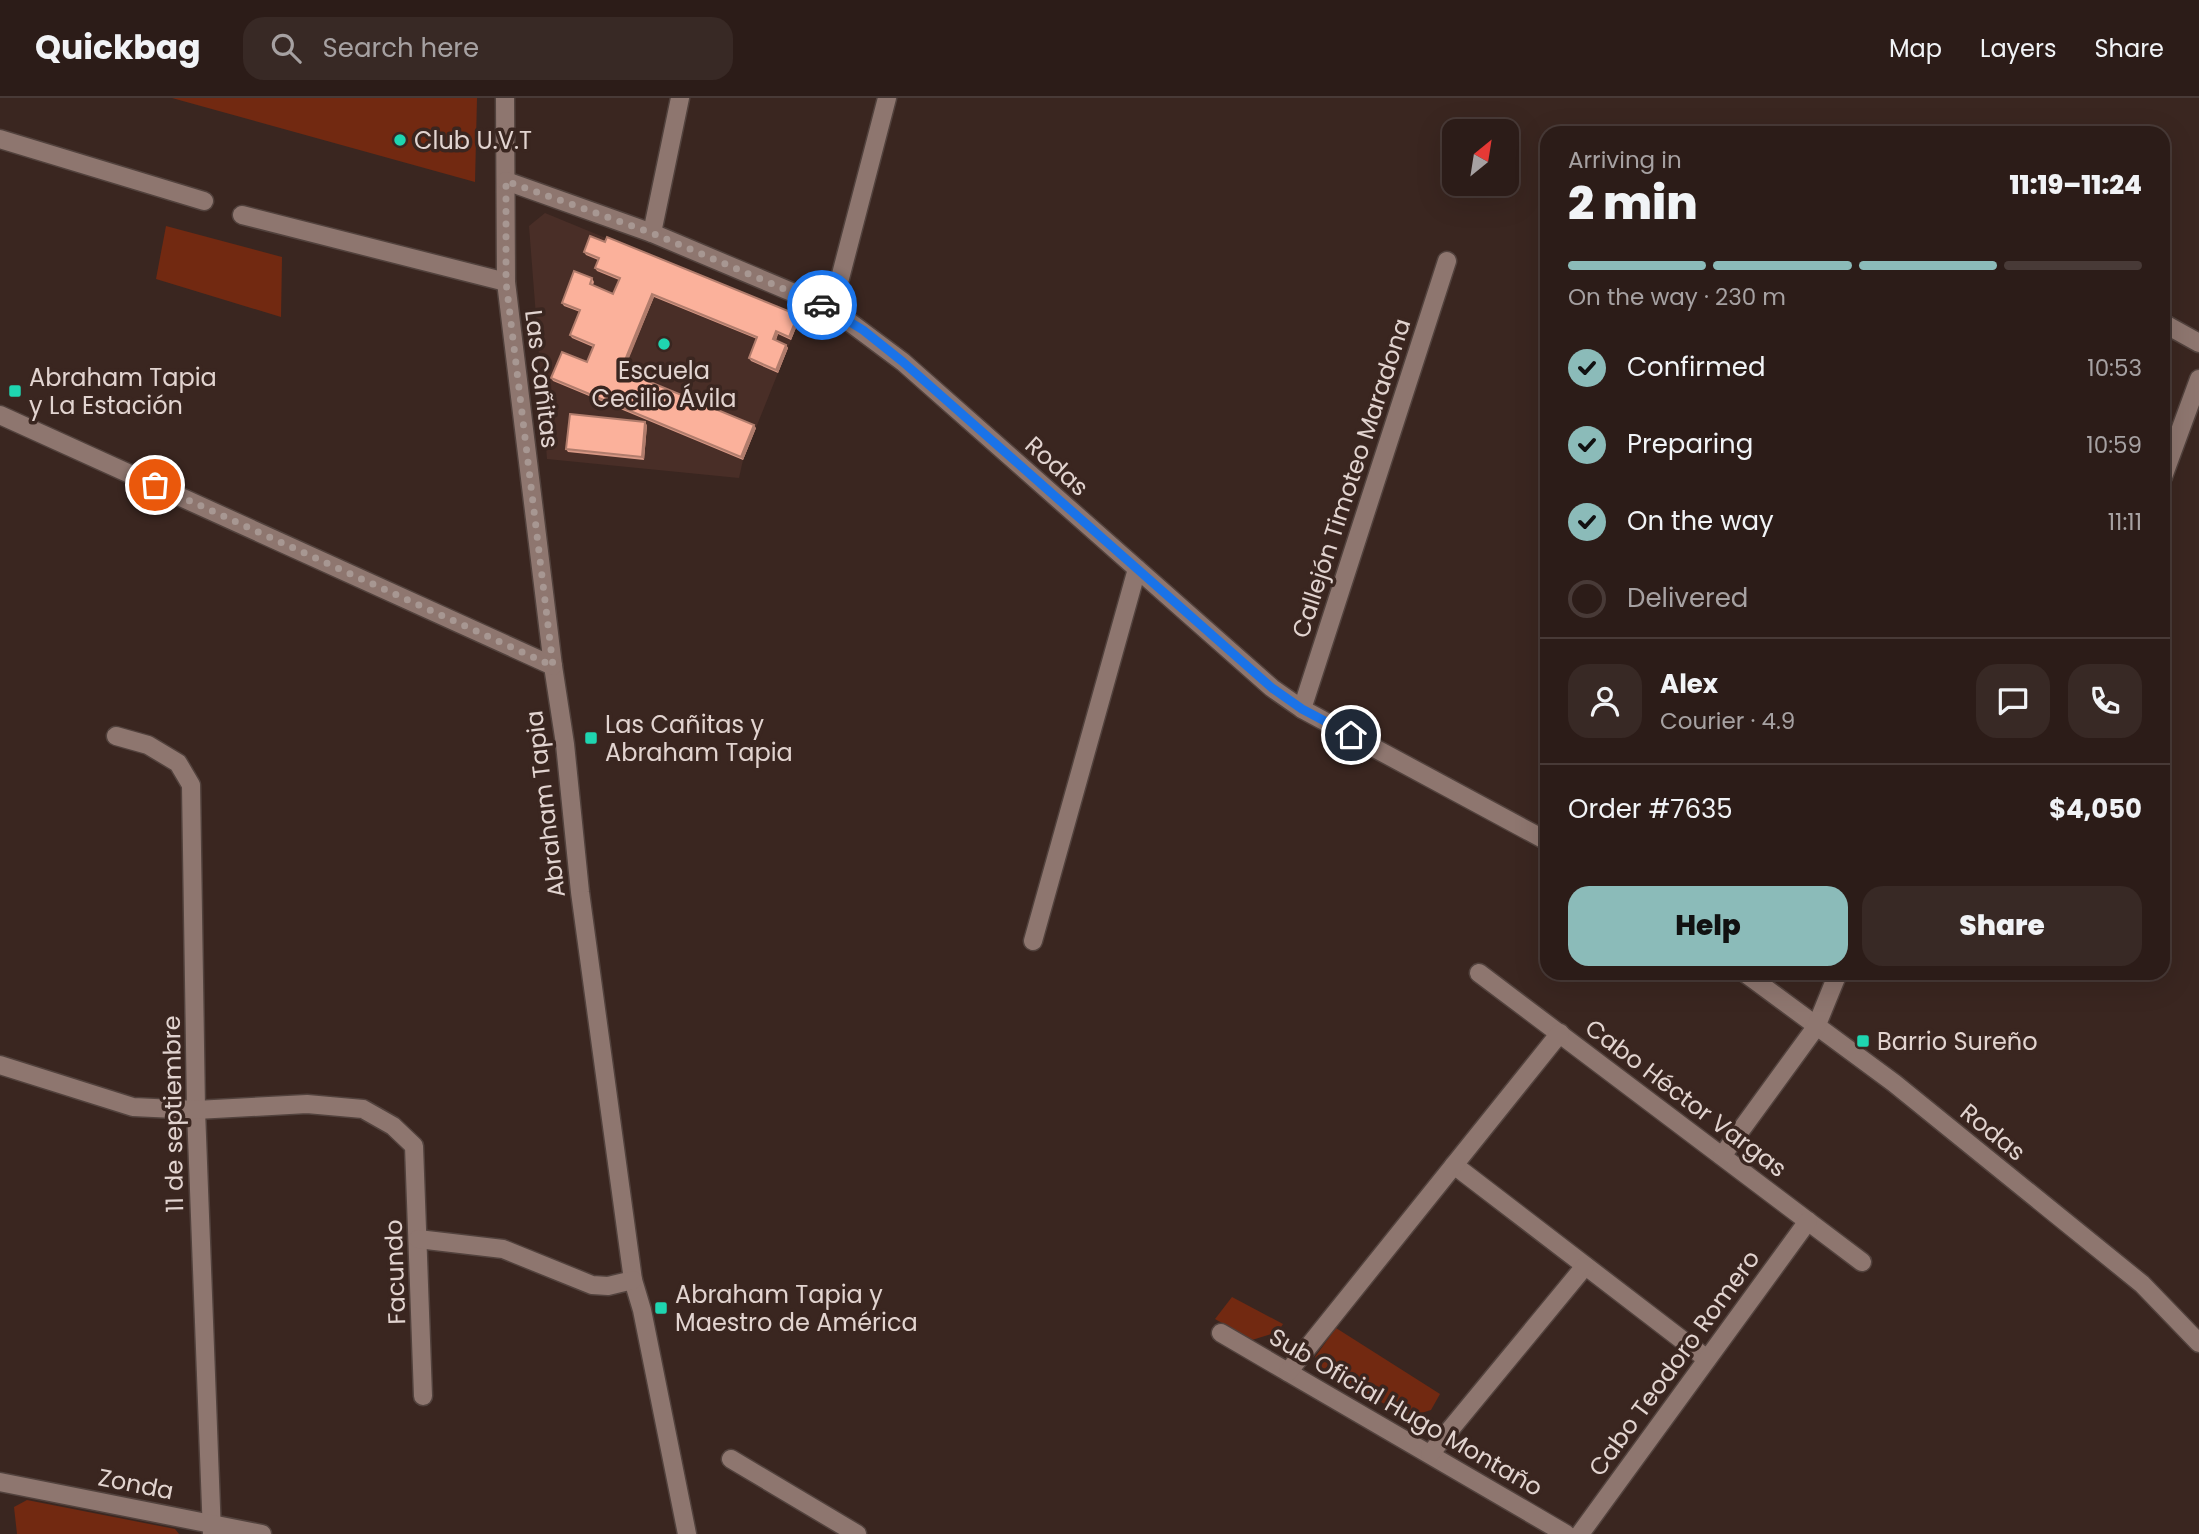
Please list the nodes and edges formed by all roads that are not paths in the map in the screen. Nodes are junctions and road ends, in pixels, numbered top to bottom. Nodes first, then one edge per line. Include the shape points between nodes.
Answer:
1 (505, 98) edge
2 (680, 98) edge
3 (887, 98) edge
4 (0, 139) edge
5 (506, 181) junction
6 (204, 201) dead end
7 (242, 215) dead end
8 (652, 233) junction
9 (1447, 261) dead end
10 (506, 282) junction
11 (832, 309) junction
12 (2170, 327) edge
13 (2199, 343) edge
14 (2199, 379) edge
15 (0, 415) edge
16 (2170, 458) edge
17 (1137, 569) junction
18 (553, 666) junction
19 (1302, 709) junction
20 (116, 736) dead end
21 (1540, 837) edge
22 (1033, 941) dead end
23 (1479, 972) dead end
24 (1754, 980) edge
25 (1835, 980) edge
26 (1816, 1027) junction
27 (1560, 1033) junction
28 (0, 1065) edge
29 (196, 1110) junction
30 (1722, 1156) junction
31 (1454, 1166) junction
32 (1808, 1221) junction
33 (418, 1239) junction
34 (1862, 1262) dead end
35 (1585, 1266) junction
36 (633, 1280) junction
37 (1222, 1333) dead end
38 (2199, 1343) edge
39 (1707, 1359) junction
40 (1288, 1372) junction
41 (423, 1396) dead end
42 (1430, 1454) junction
43 (731, 1459) dead end
44 (0, 1482) edge
45 (211, 1529) edge
46 (262, 1534) edge
47 (687, 1534) edge
48 (857, 1534) edge
49 (1566, 1534) edge
50 (1580, 1534) edge

1 - 5 street, Las Cañitas
2 - 8 street
3 - 11 street
4 - 6 street
5 - 8 street, Rodas
5 - 10 street, Las Cañitas
7 - 10 street
8 - 11 street, Rodas
9 - 19 street, Callejón Timoteo Maradona
10 - 18 street, Las Cañitas
11 - 17 street, Rodas via 903,362
12 - 13 street
14 - 16 street
15 - 18 street
17 - 19 street, Rodas
17 - 22 street
18 - 36 street, Abraham Tapia
19 - 21 street, Rodas
20 - 29 street, 11 de septiembre via 148,745 178,763 191,785
23 - 27 street, Cabo Héctor Vargas
24 - 26 street, Rodas
25 - 26 street
26 - 30 street
26 - 38 street, Rodas via 1894,1083 2142,1284
27 - 30 street, Cabo Héctor Vargas
27 - 31 street
28 - 29 street via 134,1107
29 - 33 street, Facundo via 307,1104 363,1109 393,1126 414,1146
29 - 45 street, 11 de septiembre
30 - 32 street, Cabo Héctor Vargas
31 - 35 street
31 - 40 street
32 - 34 street, Cabo Héctor Vargas
32 - 39 street, Cabo Teodoro Romero
33 - 36 street via 503,1249 593,1284
33 - 41 street, Facundo
35 - 39 street
35 - 42 street
36 - 47 street, Abraham Tapia
37 - 40 street, Sub Oficial Hugo Montaño
39 - 50 street, Cabo Teodoro Romero
40 - 42 street, Sub Oficial Hugo Montaño
42 - 49 street, Sub Oficial Hugo Montaño
43 - 48 street
44 - 45 street, Zonda
45 - 46 street, Zonda

